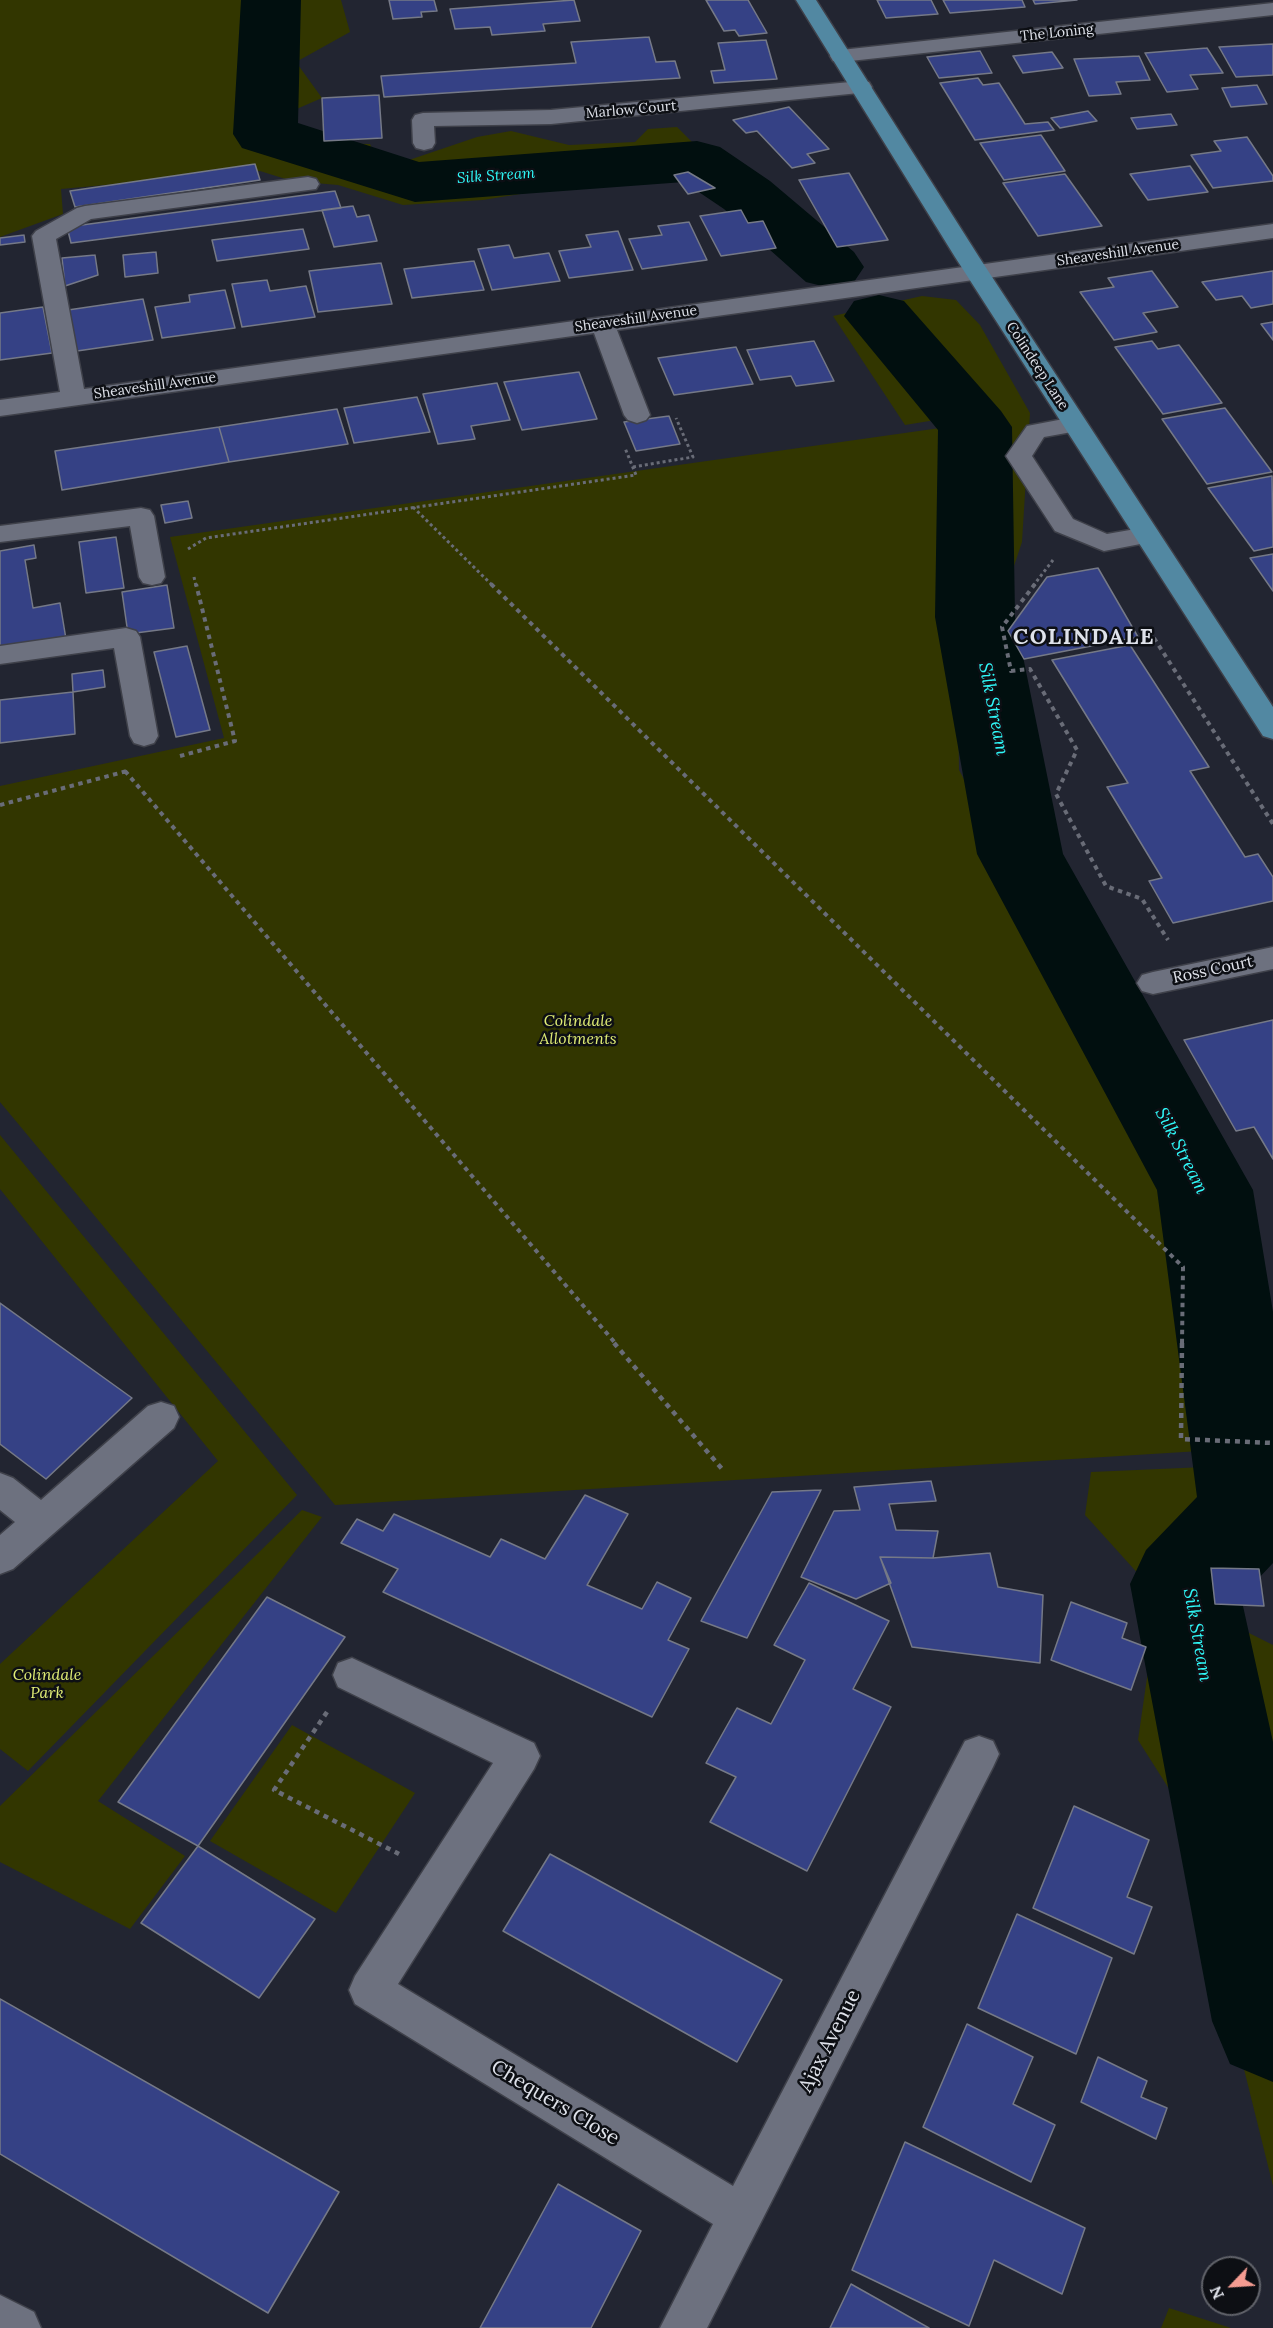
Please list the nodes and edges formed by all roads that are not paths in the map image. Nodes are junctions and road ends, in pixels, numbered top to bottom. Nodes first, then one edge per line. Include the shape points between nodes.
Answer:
1 (806, 0) edge
2 (1273, 9) edge
3 (841, 56) junction
4 (861, 87) junction
5 (424, 143) dead end
6 (308, 184) dead end
7 (1273, 231) edge
8 (978, 273) junction
9 (602, 323) junction
10 (73, 398) junction
11 (0, 408) edge
12 (637, 416) dead end
13 (1074, 425) junction
14 (0, 534) edge
15 (1147, 535) junction
16 (152, 577) dead end
17 (0, 655) edge
18 (1273, 729) edge
19 (144, 736) dead end
20 (1273, 958) edge
21 (1153, 983) dead end
22 (161, 1417) dead end
23 (0, 1489) edge
24 (40, 1521) junction
25 (0, 1558) edge
26 (352, 1675) road end
27 (979, 1754) dead end
28 (740, 2216) junction
29 (0, 2318) edge
30 (18, 2328) edge
31 (683, 2328) edge

1 - 3 main road, Colindeep Lane
2 - 3 street, The Loning
3 - 4 main road, Colindeep Lane
4 - 5 street, Marlow Court via 551,117 423,120
4 - 8 main road, Colindeep Lane
6 - 10 street via 85,213 44,236
7 - 8 street, Sheaveshill Avenue
8 - 9 street, Sheaveshill Avenue
8 - 13 main road, Colindeep Lane
9 - 10 street, Sheaveshill Avenue
9 - 12 street
10 - 11 street, Sheaveshill Avenue
13 - 15 main road, Colindeep Lane
13 - 15 street via 1036,432 1019,456 1064,525 1104,543
14 - 16 street via 141,516
15 - 18 main road, Colindeep Lane
17 - 19 street via 126,638
20 - 21 street, Ross Court
22 - 24 street
23 - 24 street
24 - 25 street
26 - 28 street, Chequers Close via 520,1756 370,1990
27 - 28 street, Ajax Avenue
28 - 31 street, Ajax Avenue
29 - 30 street

